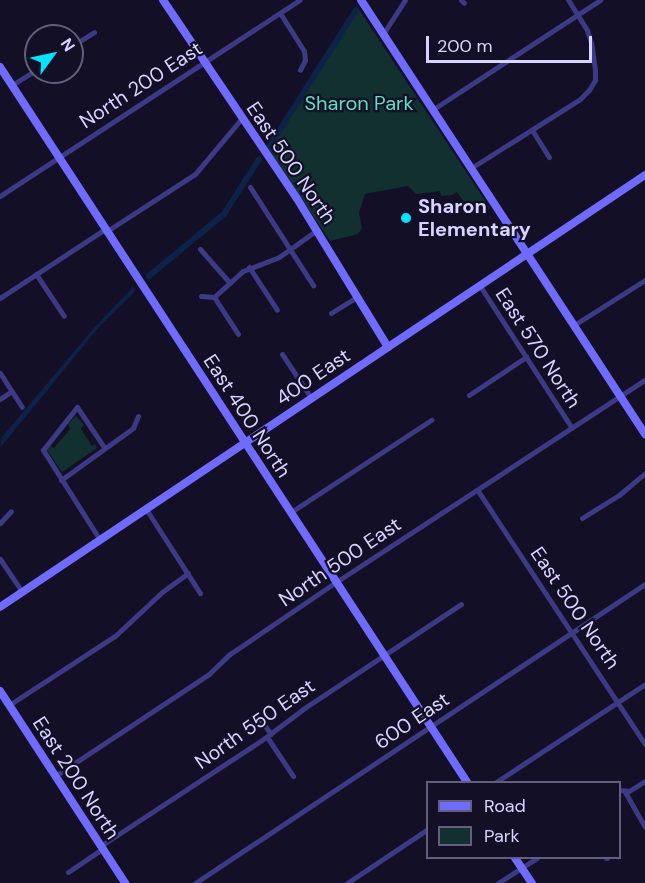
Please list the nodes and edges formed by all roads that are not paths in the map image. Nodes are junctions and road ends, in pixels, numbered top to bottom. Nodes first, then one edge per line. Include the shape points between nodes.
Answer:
1 (163, 0) edge
2 (299, 0) edge
3 (361, 0) edge
4 (405, 0) edge
5 (568, 0) edge
6 (600, 0) edge
7 (280, 13) junction
8 (578, 15) junction
9 (94, 32) dead end
10 (383, 34) junction
11 (84, 38) edge
12 (204, 62) junction
13 (0, 67) edge
14 (300, 70) dead end
15 (24, 78) edge
16 (12, 86) junction
17 (432, 110) junction
18 (242, 118) junction
19 (532, 130) junction
20 (549, 157) dead end
21 (59, 158) junction
22 (471, 168) junction
23 (645, 175) edge
24 (250, 187) dead end
25 (0, 196) edge
26 (106, 230) junction
27 (317, 230) junction
28 (200, 249) dead end
29 (290, 249) junction
30 (527, 254) junction
31 (249, 267) junction
32 (36, 274) junction
33 (645, 280) edge
34 (230, 283) junction
35 (313, 285) dead end
36 (480, 286) junction
37 (201, 296) dead end
38 (214, 297) junction
39 (357, 297) junction
40 (0, 298) edge
41 (277, 310) dead end
42 (331, 313) dead end
43 (64, 316) dead end
44 (574, 326) junction
45 (238, 334) dead end
46 (388, 347) junction
47 (282, 354) dead end
48 (526, 357) junction
49 (0, 373) edge
50 (645, 380) edge
51 (12, 392) junction
52 (469, 395) dead end
53 (620, 396) junction
54 (311, 398) junction
55 (0, 399) edge
56 (22, 407) dead end
57 (138, 416) dead end
58 (431, 420) dead end
59 (572, 428) junction
60 (645, 434) edge
61 (244, 443) junction
62 (104, 447) junction
63 (645, 473) edge
64 (61, 480) junction
65 (478, 491) junction
66 (146, 509) junction
67 (11, 511) dead end
68 (291, 512) junction
69 (582, 518) dead end
70 (0, 523) edge
71 (100, 540) junction
72 (0, 559) edge
73 (188, 573) junction
74 (336, 582) junction
75 (645, 584) edge
76 (22, 592) junction
77 (200, 593) dead end
78 (461, 604) dead end
79 (0, 607) edge
80 (571, 633) junction
81 (383, 655) junction
82 (645, 684) edge
83 (0, 692) edge
84 (618, 702) junction
85 (9, 705) junction
86 (259, 718) dead end
87 (430, 727) junction
88 (269, 735) junction
89 (645, 744) edge
90 (55, 776) junction
91 (293, 777) dead end
92 (466, 781) edge
93 (499, 781) edge
94 (645, 781) edge
95 (622, 791) edge
96 (645, 827) edge
97 (426, 830) edge
98 (102, 848) junction
99 (516, 859) edge
100 (535, 859) edge
101 (522, 867) junction
102 (69, 872) dead end
103 (125, 883) edge
104 (195, 883) edge
105 (347, 883) edge
106 (498, 883) edge
107 (532, 883) edge

1 - 12 street, East 500 North
2 - 7 street, North 200 East
3 - 10 street
4 - 10 street
5 - 8 street
6 - 8 street
7 - 12 street, North 200 East
7 - 14 street via 304,51
8 - 17 street
8 - 19 street via 591,43 595,70 589,90
9 - 11 street
10 - 17 street
12 - 18 street, East 500 North
12 - 21 street, North 200 East
13 - 16 street, East 400 North
15 - 16 street
16 - 21 street, East 400 North
17 - 22 street
18 - 26 street via 195,174
18 - 27 street, East 500 North
19 - 20 street
19 - 22 street
21 - 25 street, North 200 East
21 - 26 street, East 400 North
22 - 30 street
23 - 30 street, 400 East
24 - 29 street
26 - 32 street
26 - 61 street, East 400 North
27 - 29 street
27 - 39 street, East 500 North
28 - 34 street
29 - 31 street via 274,260
29 - 35 street
30 - 36 street, 400 East
30 - 44 street
31 - 34 street
31 - 41 street
32 - 40 street
32 - 43 street
33 - 44 street
34 - 38 street
36 - 46 street, 400 East
36 - 48 street, East 570 North
37 - 38 street
38 - 45 street
39 - 42 street
39 - 46 street, East 500 North
44 - 53 street
46 - 54 street, 400 East
47 - 54 street
48 - 52 street
48 - 59 street, East 570 North
49 - 51 street
50 - 53 street, North 500 East
51 - 55 street
51 - 56 street
53 - 59 street, North 500 East
53 - 60 street
54 - 61 street, 400 East
57 - 62 street via 133,428
58 - 68 street
59 - 65 street, North 500 East
61 - 66 street, 400 East
61 - 68 street, East 400 North
62 - 64 street
62 - 64 street via 77,407 43,450
63 - 69 street
64 - 71 street
65 - 74 street, North 500 East
65 - 80 street, East 500 North
66 - 71 street, 400 East
66 - 73 street
67 - 70 street
68 - 74 street, East 400 North
71 - 76 street, 400 East
72 - 76 street
73 - 77 street
73 - 85 street via 115,636
74 - 81 street, East 400 North
74 - 90 street, North 500 East via 230,654 209,674
75 - 80 street, 600 East
76 - 79 street, 400 East
78 - 81 street, North 550 East
80 - 84 street, East 500 North
80 - 87 street, 600 East
81 - 87 street, East 400 North
81 - 88 street, North 550 East
82 - 84 street
83 - 85 street, East 200 North
84 - 89 street, East 500 North
84 - 93 street
85 - 90 street, East 200 North
86 - 88 street
87 - 92 street, East 400 North
87 - 104 street, 600 East
88 - 91 street
88 - 98 street, North 550 East
90 - 98 street, East 200 North
94 - 95 street
95 - 96 street
97 - 105 street
98 - 102 street, North 550 East
98 - 103 street, East 200 North
99 - 101 street
100 - 101 street
101 - 106 street
101 - 107 street

